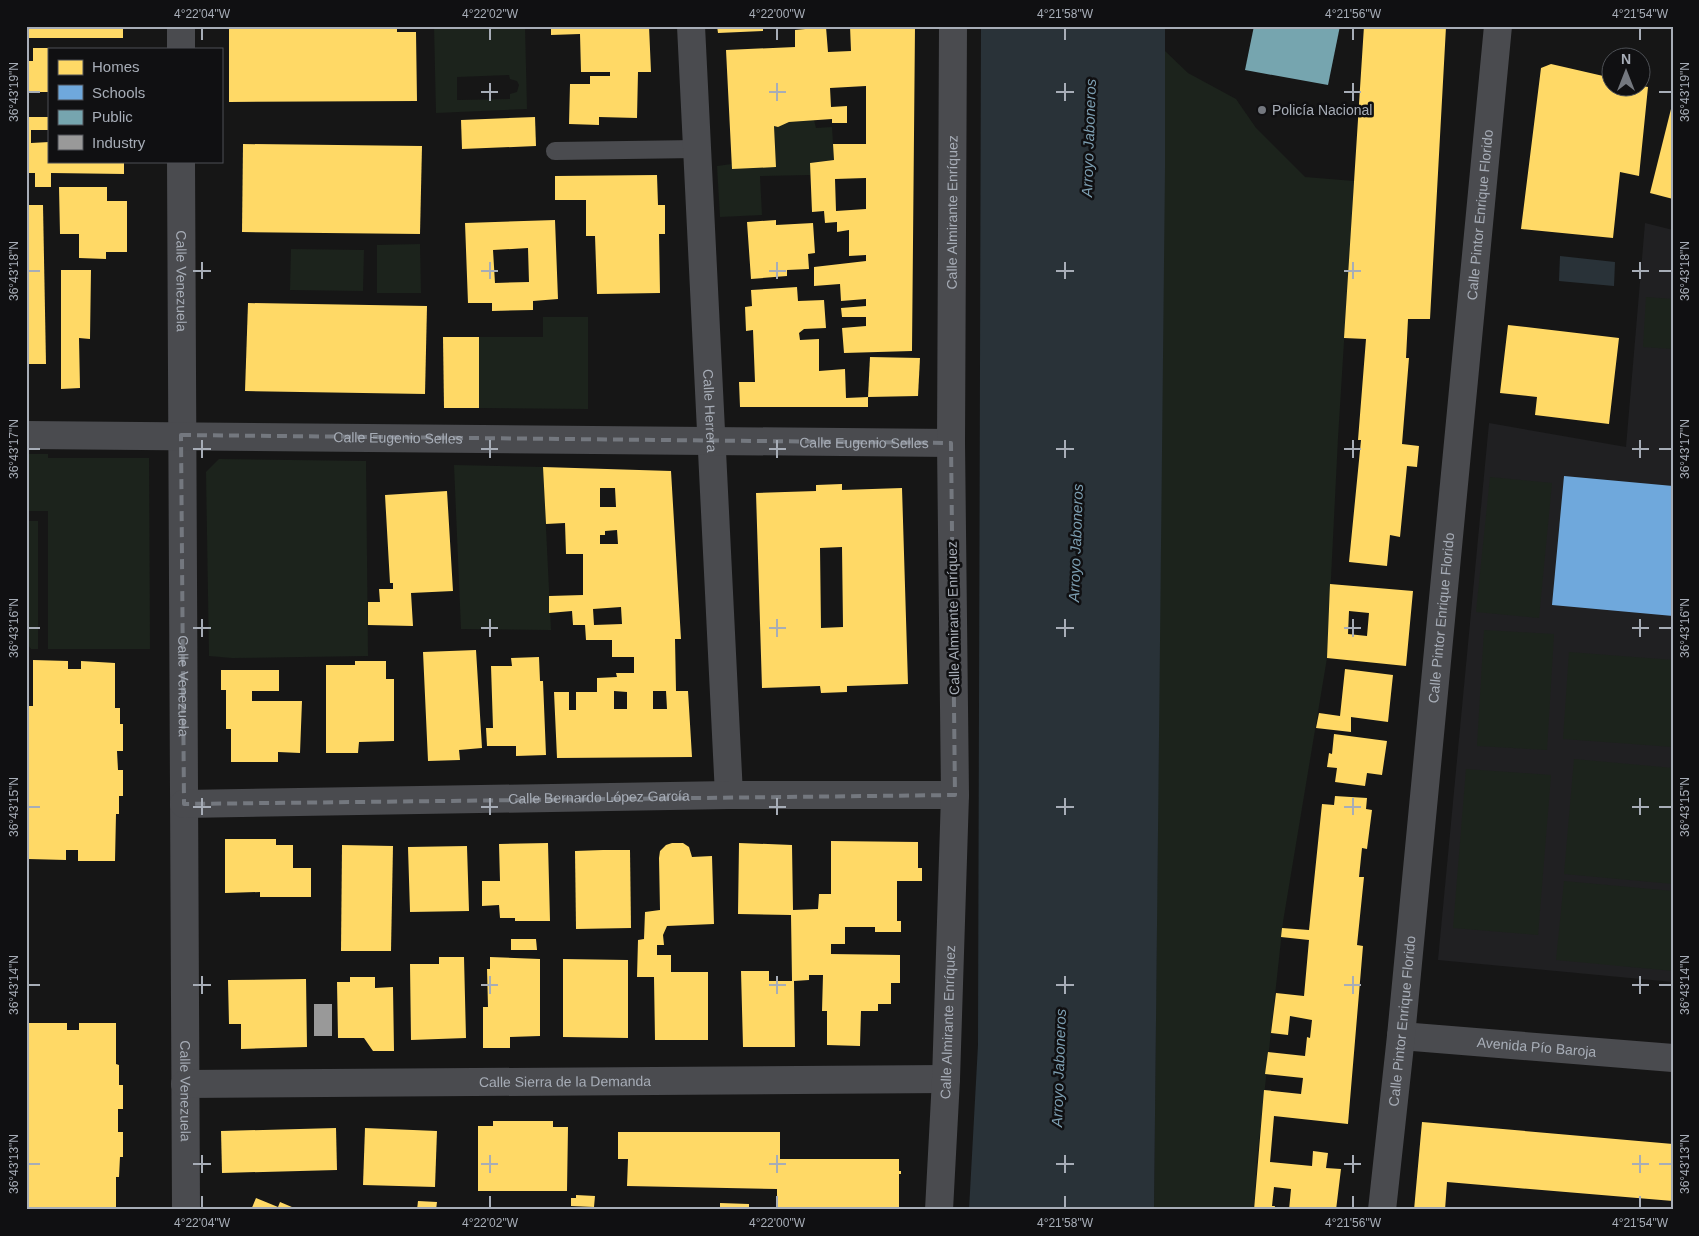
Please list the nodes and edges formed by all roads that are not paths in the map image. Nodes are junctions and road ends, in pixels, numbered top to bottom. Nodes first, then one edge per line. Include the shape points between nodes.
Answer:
1 (181, 26) edge
2 (691, 26) edge
3 (953, 26) edge
4 (1498, 26) edge
5 (181, 48) edge
6 (697, 149) junction
7 (555, 151) dead end
8 (181, 162) edge
9 (26, 435) edge
10 (181, 435) junction
11 (710, 442) junction
12 (951, 443) junction
13 (728, 794) junction
14 (955, 794) junction
15 (184, 804) junction
16 (1400, 1036) junction
17 (1673, 1058) edge
18 (946, 1079) junction
19 (185, 1084) junction
20 (186, 1210) edge
21 (939, 1210) edge
22 (1382, 1210) edge

1 - 5 street
2 - 6 street, Calle Herrera
3 - 12 street, Calle Almirante Enríquez
4 - 16 street, Calle Pintor Enrique Florido
6 - 7 lane
6 - 11 street, Calle Herrera
8 - 10 street, Calle Venezuela
9 - 10 street, Calle Eugenio Selles
10 - 11 street, Calle Eugenio Selles
10 - 15 street, Calle Venezuela
11 - 12 street, Calle Eugenio Selles
11 - 13 street, Calle Herrera
12 - 14 street, Calle Almirante Enríquez
13 - 14 street, Calle Bernardo López García
13 - 15 street, Calle Bernardo López García
14 - 18 street, Calle Almirante Enríquez
15 - 19 street, Calle Venezuela
16 - 17 street, Avenida Pío Baroja
16 - 22 street, Calle Pintor Enrique Florido
18 - 19 street, Calle Sierra de la Demanda
18 - 21 street, Calle Almirante Enríquez
19 - 20 street, Calle Venezuela

